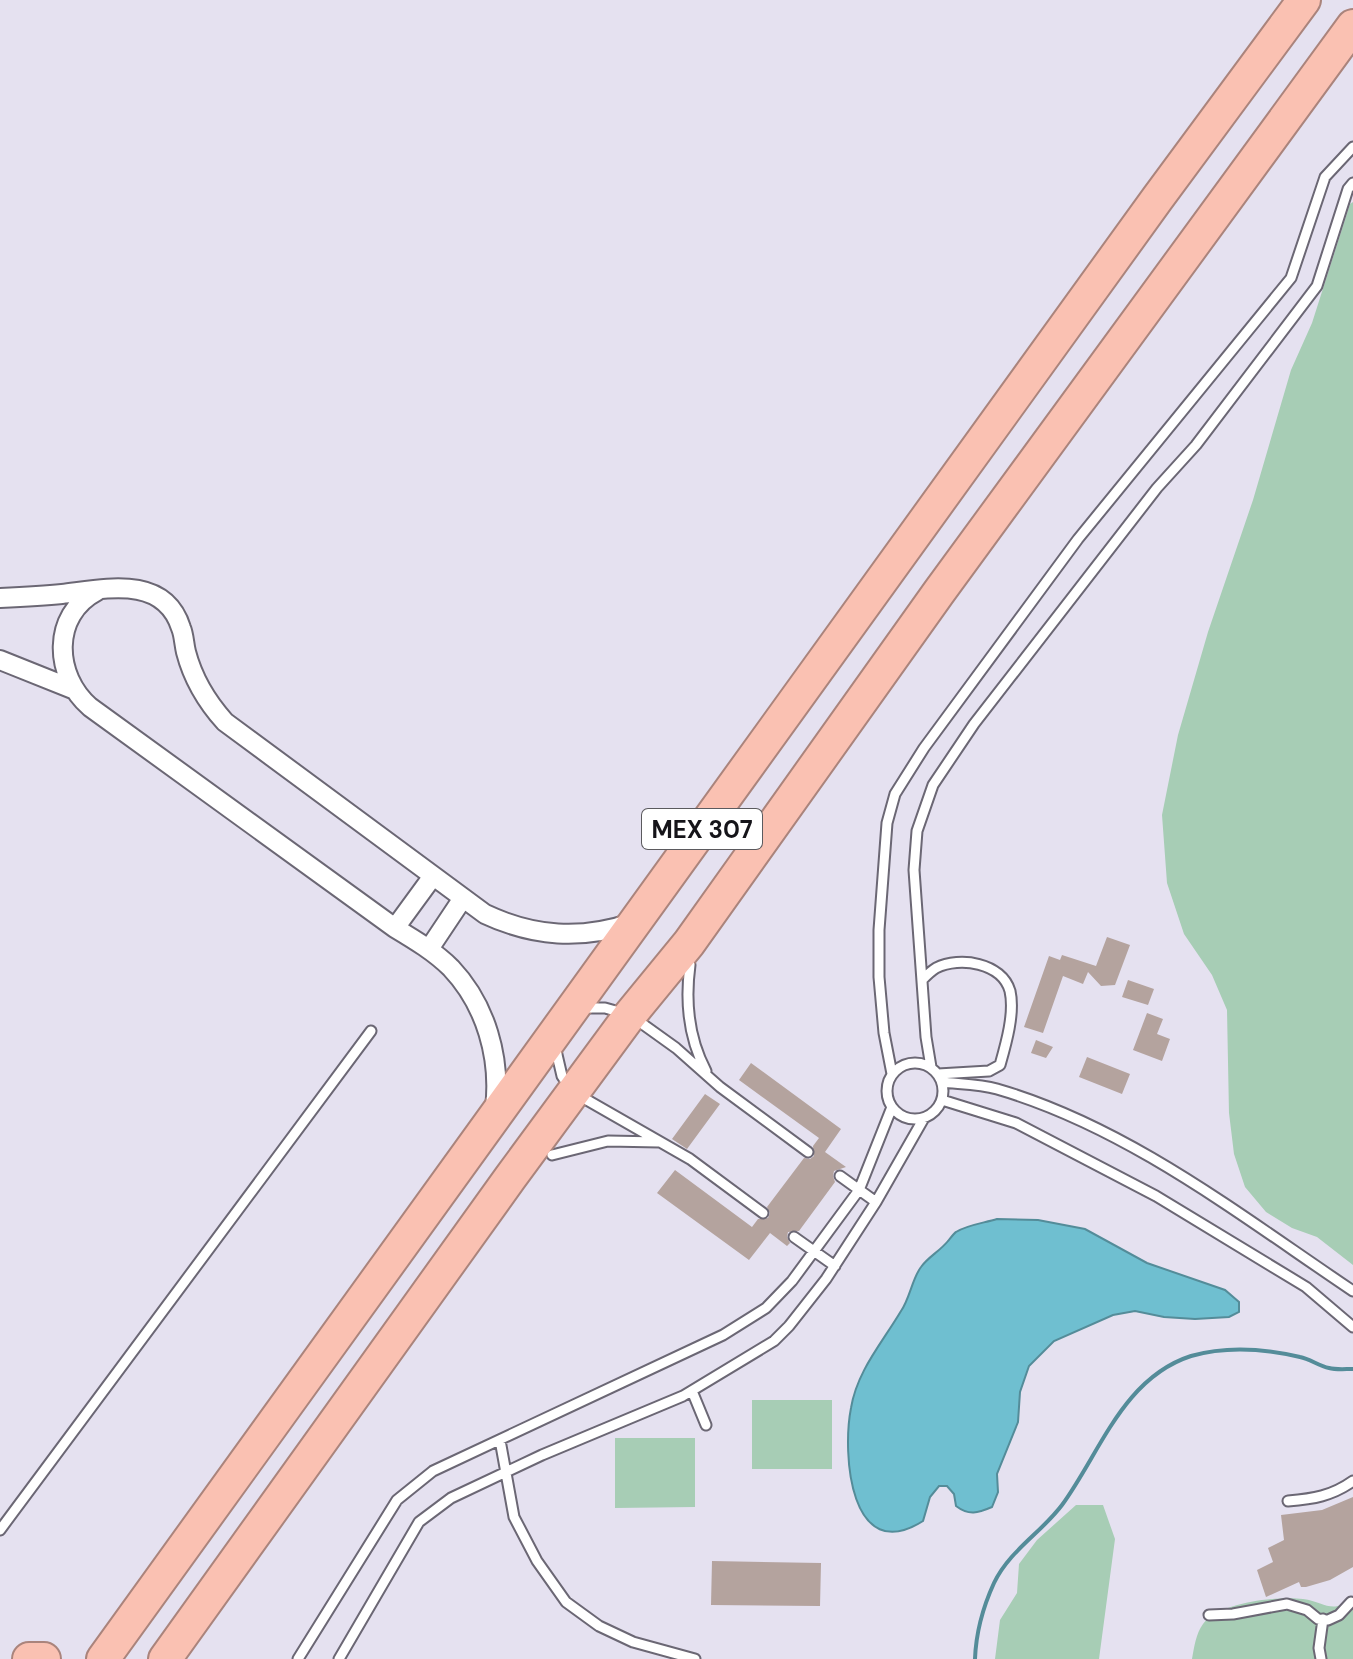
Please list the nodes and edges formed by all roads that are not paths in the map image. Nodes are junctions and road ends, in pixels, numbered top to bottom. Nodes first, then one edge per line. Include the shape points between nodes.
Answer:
1 (1304, 0) edge
2 (1353, 26) edge
3 (1353, 147) edge
4 (1353, 183) edge
5 (103, 589) junction
6 (939, 592) junction
7 (0, 598) edge
8 (0, 660) edge
9 (75, 690) junction
10 (433, 876) junction
11 (463, 898) junction
12 (634, 923) junction
13 (395, 928) junction
14 (429, 949) junction
15 (690, 965) junction
16 (922, 980) junction
17 (638, 1021) junction
18 (562, 1023) junction
19 (371, 1031) dead end
20 (892, 1074) junction
21 (937, 1075) junction
22 (709, 1078) junction
23 (582, 1097) junction
24 (942, 1100) junction
25 (892, 1107) junction
26 (495, 1116) junction
27 (924, 1118) junction
28 (663, 1143) junction
29 (808, 1152) dead end
30 (552, 1155) junction
31 (840, 1176) dead end
32 (859, 1190) junction
33 (876, 1202) junction
34 (763, 1213) dead end
35 (794, 1237) dead end
36 (813, 1251) junction
37 (835, 1266) junction
38 (1353, 1291) edge
39 (1353, 1327) edge
40 (692, 1391) junction
41 (339, 1416) junction
42 (706, 1425) dead end
43 (500, 1440) junction
44 (504, 1473) junction
45 (1353, 1481) edge
46 (1288, 1501) dead end
47 (0, 1530) edge
48 (1351, 1602) dead end
49 (1209, 1615) dead end
50 (1323, 1619) junction
51 (29, 1659) edge
52 (44, 1659) edge
53 (103, 1659) edge
54 (165, 1659) edge
55 (298, 1659) edge
56 (339, 1659) edge
57 (695, 1659) edge
58 (1321, 1659) edge

1 - 12 highway, MEX 307
2 - 6 highway, MEX 307
3 - 20 lane via 1325,177 1291,278 1078,539 895,794 887,823 879,930
4 - 16 lane via 1317,286 974,724 933,785 917,831 914,870
5 - 7 street
5 - 9 street via 79,604 64,633 65,670
5 - 10 street via 142,590 162,600 181,627 195,679 225,722
6 - 15 highway via 933,620 914,652
6 - 17 highway, MEX 307
8 - 9 street
9 - 13 street via 90,707
10 - 11 street
10 - 13 street
11 - 12 street via 501,922 544,933 594,933
11 - 14 street
12 - 18 highway, MEX 307
13 - 14 street
14 - 26 street via 462,982 481,1015 495,1066
15 - 17 highway
15 - 22 lane via 689,1021
16 - 21 lane via 926,1037
16 - 21 lane via 937,968 970,963 999,974 1009,989 1000,1065 989,1071
17 - 18 lane via 589,1007
17 - 22 lane
17 - 23 highway
18 - 23 lane via 562,1076
18 - 26 highway, MEX 307
19 - 47 lane
20 - 21 lane via 914,1063
20 - 25 lane via 886,1091
21 - 24 lane
21 - 38 lane via 994,1088 1079,1120 1131,1147
22 - 29 lane
23 - 28 lane
23 - 30 highway
23 - 41 highway
24 - 27 lane
24 - 39 lane via 1016,1123 1156,1196 1306,1287
25 - 27 lane via 906,1118
25 - 32 lane
26 - 53 highway, MEX 307
27 - 33 lane
28 - 30 lane via 608,1141
28 - 34 lane
30 - 41 highway via 411,1348
31 - 32 lane
32 - 33 lane
32 - 36 lane
33 - 37 lane
35 - 36 lane
36 - 37 lane
36 - 43 lane via 766,1308 734,1328
37 - 40 lane via 774,1341
40 - 42 lane
40 - 44 lane
41 - 54 highway
43 - 44 lane
43 - 55 lane via 433,1471 397,1500
44 - 56 lane via 451,1498 419,1522
44 - 57 lane via 514,1517 566,1602 633,1642
45 - 46 lane via 1322,1498
48 - 50 lane via 1339,1615
49 - 50 lane via 1287,1604
50 - 58 lane
51 - 52 highway

